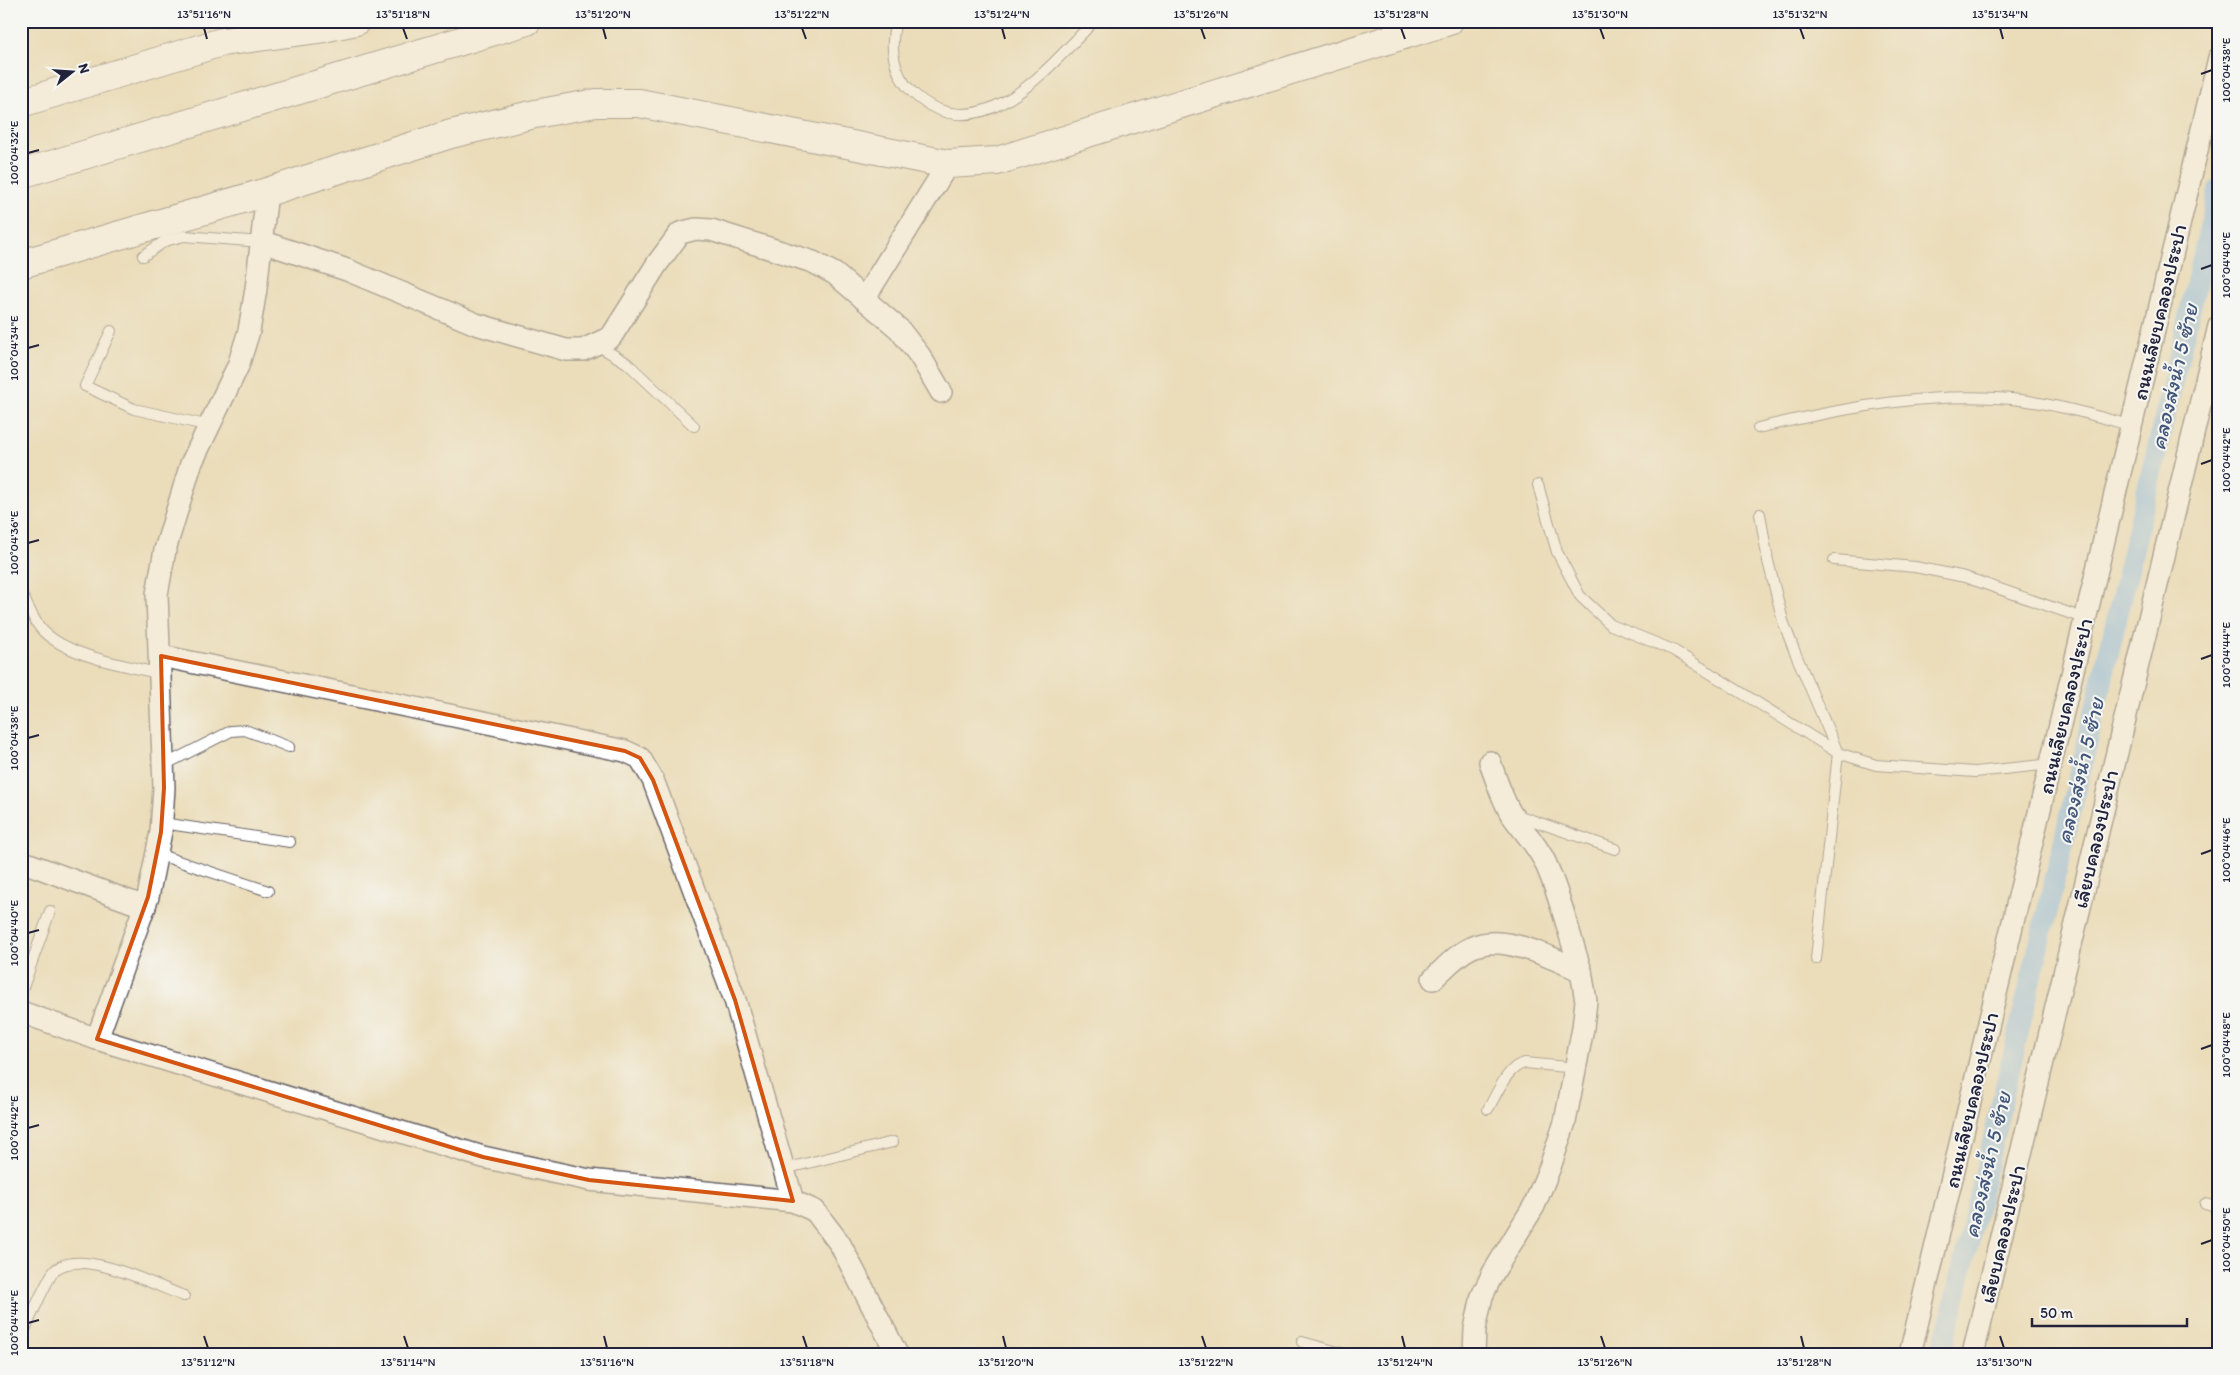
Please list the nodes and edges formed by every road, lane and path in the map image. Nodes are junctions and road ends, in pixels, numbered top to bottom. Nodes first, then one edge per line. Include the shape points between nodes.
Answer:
1 (260, 21) edge
2 (356, 21) edge
3 (527, 21) edge
4 (896, 21) edge
5 (1094, 21) edge
6 (1449, 21) edge
7 (222, 42) junction
8 (2219, 58) edge
9 (21, 103) edge
10 (948, 164) junction
11 (21, 174) edge
12 (267, 192) junction
13 (262, 242) junction
14 (143, 256) dead end
15 (21, 264) edge
16 (864, 299) junction
17 (2219, 326) edge
18 (110, 331) dead end
19 (596, 345) junction
20 (940, 392) dead end
21 (210, 426) junction
22 (694, 426) dead end
23 (2133, 426) junction
24 (1758, 428) dead end
25 (1538, 485) dead end
26 (1760, 514) dead end
27 (1834, 560) dead end
28 (21, 593) edge
29 (2086, 619) junction
30 (161, 665) junction
31 (289, 747) dead end
32 (1838, 753) junction
33 (1490, 762) dead end
34 (2052, 764) junction
35 (164, 765) junction
36 (1511, 813) junction
37 (162, 823) junction
38 (290, 842) dead end
39 (1615, 849) dead end
40 (157, 854) junction
41 (21, 861) edge
42 (268, 891) dead end
43 (146, 907) junction
44 (50, 911) dead end
45 (1816, 959) dead end
46 (1581, 971) junction
47 (1433, 979) dead end
48 (21, 993) edge
49 (21, 1012) edge
50 (97, 1039) junction
51 (1576, 1068) junction
52 (1488, 1109) dead end
53 (893, 1142) dead end
54 (784, 1169) junction
55 (793, 1201) junction
56 (2205, 1204) dead end
57 (2219, 1208) edge
58 (184, 1296) dead end
59 (21, 1338) edge
60 (1302, 1342) dead end
61 (897, 1354) edge
62 (1345, 1354) edge
63 (1474, 1354) edge
64 (1910, 1354) edge
65 (1973, 1354) edge

1 - 7 main road
2 - 7 main road
3 - 11 main road
4 - 5 lane via 892,42 894,57 908,88 920,100 936,108 972,114 1002,105 1015,96 1044,72
6 - 10 main road via 997,161
7 - 9 main road
8 - 23 street, ถนนเลียบคลองประปา
10 - 12 main road via 639,103 596,103 451,134
10 - 16 street
12 - 13 street
12 - 15 main road
13 - 14 lane via 184,236 165,242
13 - 19 street via 347,270 476,324 566,350 583,350
13 - 21 street via 248,331 238,366
16 - 19 street via 835,274 813,262 711,230 696,229 680,233 611,337
16 - 20 street via 898,330 920,356
17 - 65 street, เลียบคลองประปา
18 - 21 lane via 85,386 134,409
19 - 22 lane via 627,364
21 - 30 street via 191,464 165,550 157,594
23 - 24 lane via 2061,407 2021,400 1978,398 1917,399 1828,412
23 - 29 street, ถนนเลียบคลองประปา
25 - 32 lane via 1557,552 1580,596 1611,625 1673,650
26 - 32 lane via 1783,620
27 - 29 lane via 1915,567 1965,577
28 - 30 lane via 41,629 55,641 88,655
29 - 34 street, ถนนเลียบคลองประปา
30 - 35 street
30 - 54 street via 625,751 640,758 654,780 735,1000
31 - 35 lane via 245,730 231,731
32 - 34 lane via 1876,765 1975,772
32 - 45 lane
33 - 36 street
34 - 64 street, ถนนเลียบคลองประปา
35 - 37 street
36 - 39 lane
36 - 46 street via 1544,861
37 - 38 lane
37 - 40 street
40 - 42 lane
40 - 43 street
41 - 43 street
43 - 50 street
44 - 48 lane
46 - 47 street via 1532,950 1483,943 1453,959
46 - 51 street via 1586,1001
49 - 50 street
50 - 55 street via 483,1157 589,1180
51 - 52 lane via 1518,1064
51 - 63 street via 1565,1122 1534,1206 1482,1296
53 - 54 lane
54 - 55 street
55 - 61 street via 814,1211 840,1244
56 - 57 lane
58 - 59 lane via 96,1263 78,1261 64,1264 53,1271
60 - 62 lane

